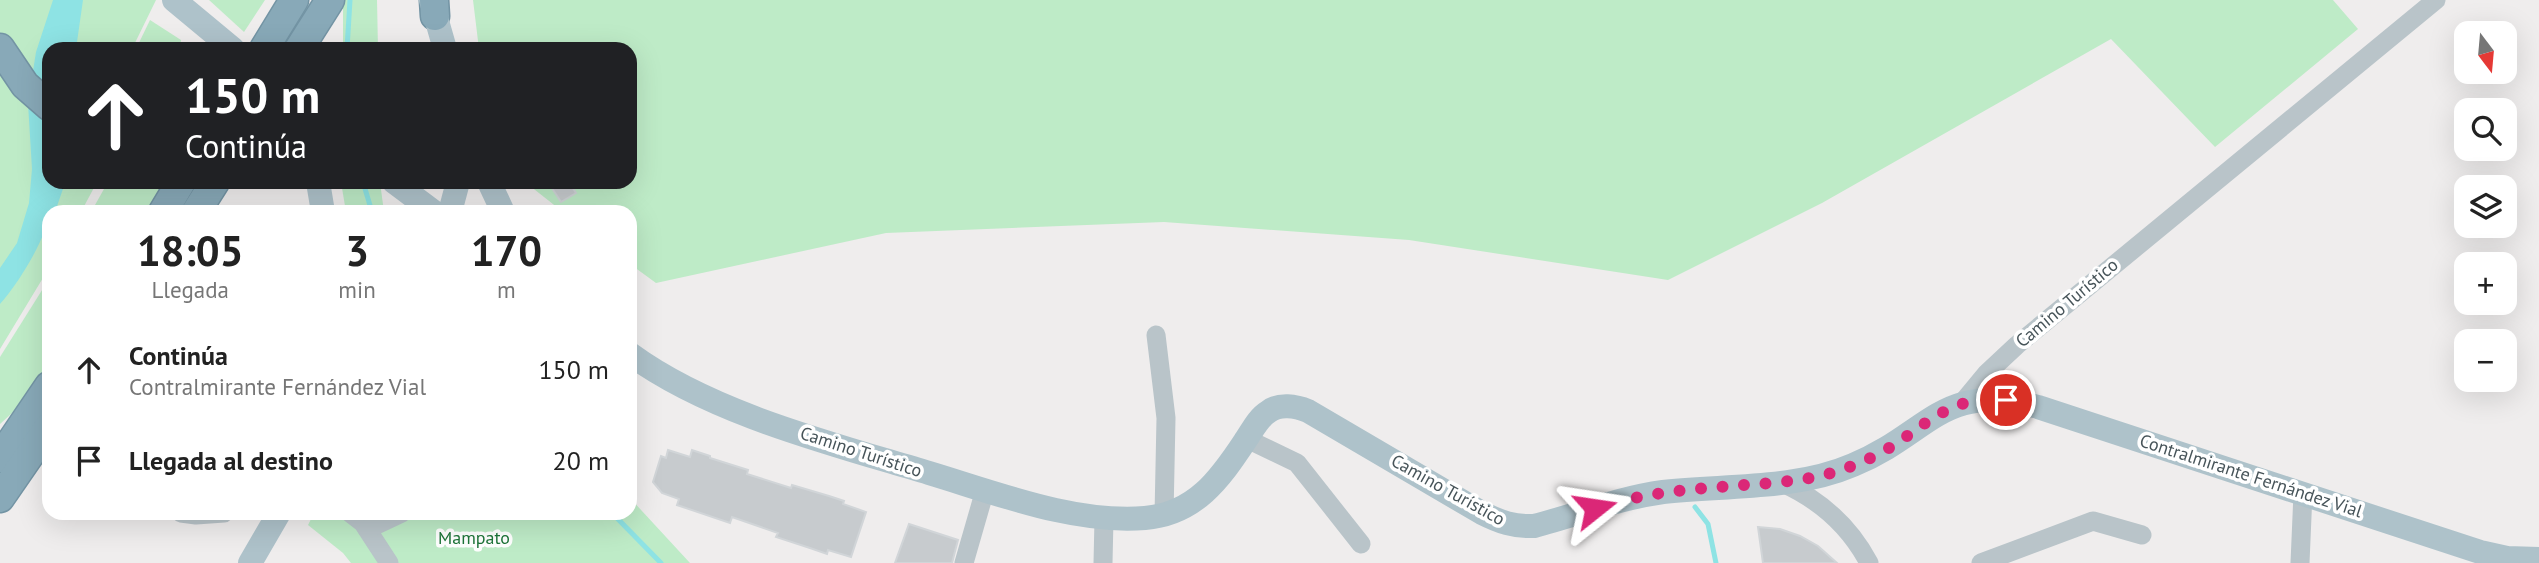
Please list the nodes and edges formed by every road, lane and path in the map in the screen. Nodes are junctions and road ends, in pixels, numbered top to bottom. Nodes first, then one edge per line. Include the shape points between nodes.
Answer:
1 (294, 0) edge
2 (330, 0) edge
3 (2436, 0) edge
4 (175, 1) edge
5 (433, 5) edge
6 (225, 42) edge
7 (268, 42) edge
8 (303, 42) edge
9 (443, 42) edge
10 (0, 48) edge
11 (42, 100) edge
12 (177, 189) edge
13 (210, 189) edge
14 (403, 189) edge
15 (492, 189) edge
16 (167, 205) edge
17 (200, 205) edge
18 (424, 205) edge
19 (500, 205) edge
20 (1156, 335) dead end
21 (637, 358) edge
22 (42, 396) edge
23 (1962, 403) junction
24 (42, 437) edge
25 (1247, 439) junction
26 (0, 458) edge
27 (1817, 487) junction
28 (985, 490) junction
29 (2304, 493) junction
30 (0, 498) edge
31 (1164, 516) junction
32 (1104, 519) junction
33 (275, 520) edge
34 (358, 520) edge
35 (387, 520) edge
36 (368, 529) junction
37 (2142, 535) dead end
38 (1361, 544) dead end
39 (2539, 559) edge
40 (250, 563) edge
41 (389, 563) edge
42 (964, 563) edge
43 (1103, 563) edge
44 (1869, 563) edge
45 (1981, 563) edge
46 (2300, 563) edge

1 - 7 highway
2 - 8 highway
3 - 23 street, Camino Turístico via 2017,345
4 - 6 main road
5 - 9 main road
10 - 11 highway via 25,85
12 - 16 highway
13 - 17 highway
14 - 18 main road
15 - 19 main road
20 - 31 street via 1166,418
21 - 28 main road, Camino Turístico via 668,378 754,416
22 - 26 highway
23 - 27 main road, Camino Turístico
23 - 29 main road, Contralmirante Fernández Vial via 2018,402
24 - 30 highway
25 - 27 main road, Camino Turístico via 1270,410 1301,409 1494,519 1520,527 1660,493 1780,482
25 - 31 main road, Camino Turístico via 1205,494
25 - 38 street via 1297,463
27 - 44 street
28 - 32 main road, Camino Turístico
28 - 42 street
29 - 39 main road, Contralmirante Fernández Vial via 2493,555
29 - 46 street
31 - 32 main road, Camino Turístico
32 - 43 street
33 - 40 main road
34 - 36 street
35 - 36 street
36 - 41 street
37 - 45 street via 2093,521

